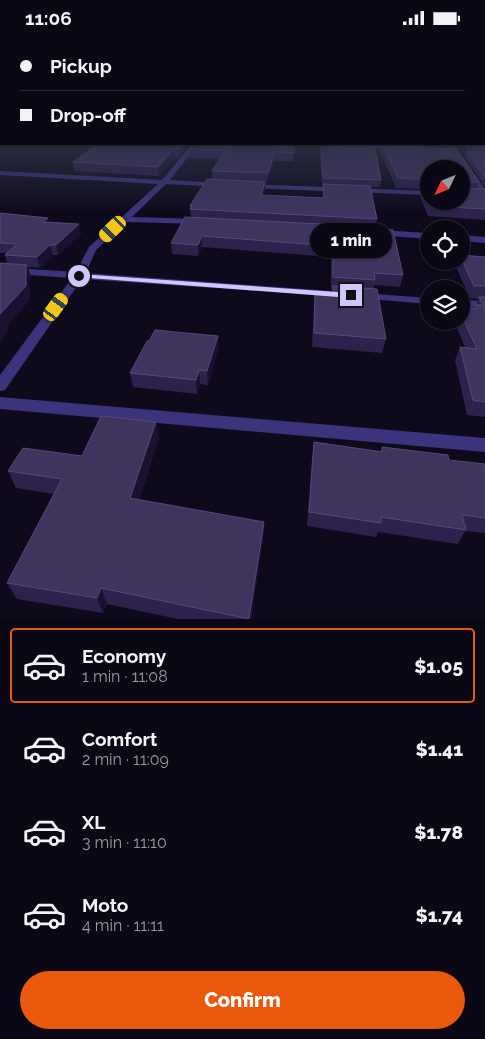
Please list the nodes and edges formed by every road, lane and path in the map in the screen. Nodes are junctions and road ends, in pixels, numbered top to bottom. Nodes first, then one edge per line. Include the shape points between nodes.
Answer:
1 (183, 159) edge
2 (459, 159) edge
3 (0, 173) edge
4 (165, 181) junction
5 (233, 186) edge
6 (242, 186) edge
7 (420, 193) edge
8 (481, 195) edge
9 (124, 219) junction
10 (206, 222) edge
11 (370, 233) edge
12 (420, 236) edge
13 (470, 239) edge
14 (485, 240) edge
15 (0, 270) edge
16 (79, 276) junction
17 (420, 300) edge
18 (470, 304) edge
19 (485, 305) edge
20 (0, 386) edge
21 (0, 403) edge
22 (485, 445) edge

1 - 4 street
2 - 8 street
3 - 4 street
4 - 5 street
4 - 9 street
6 - 7 street
9 - 10 street
9 - 16 street via 92,249
11 - 12 street
13 - 14 street
15 - 16 street
16 - 17 street
16 - 20 street
18 - 19 street
21 - 22 street

